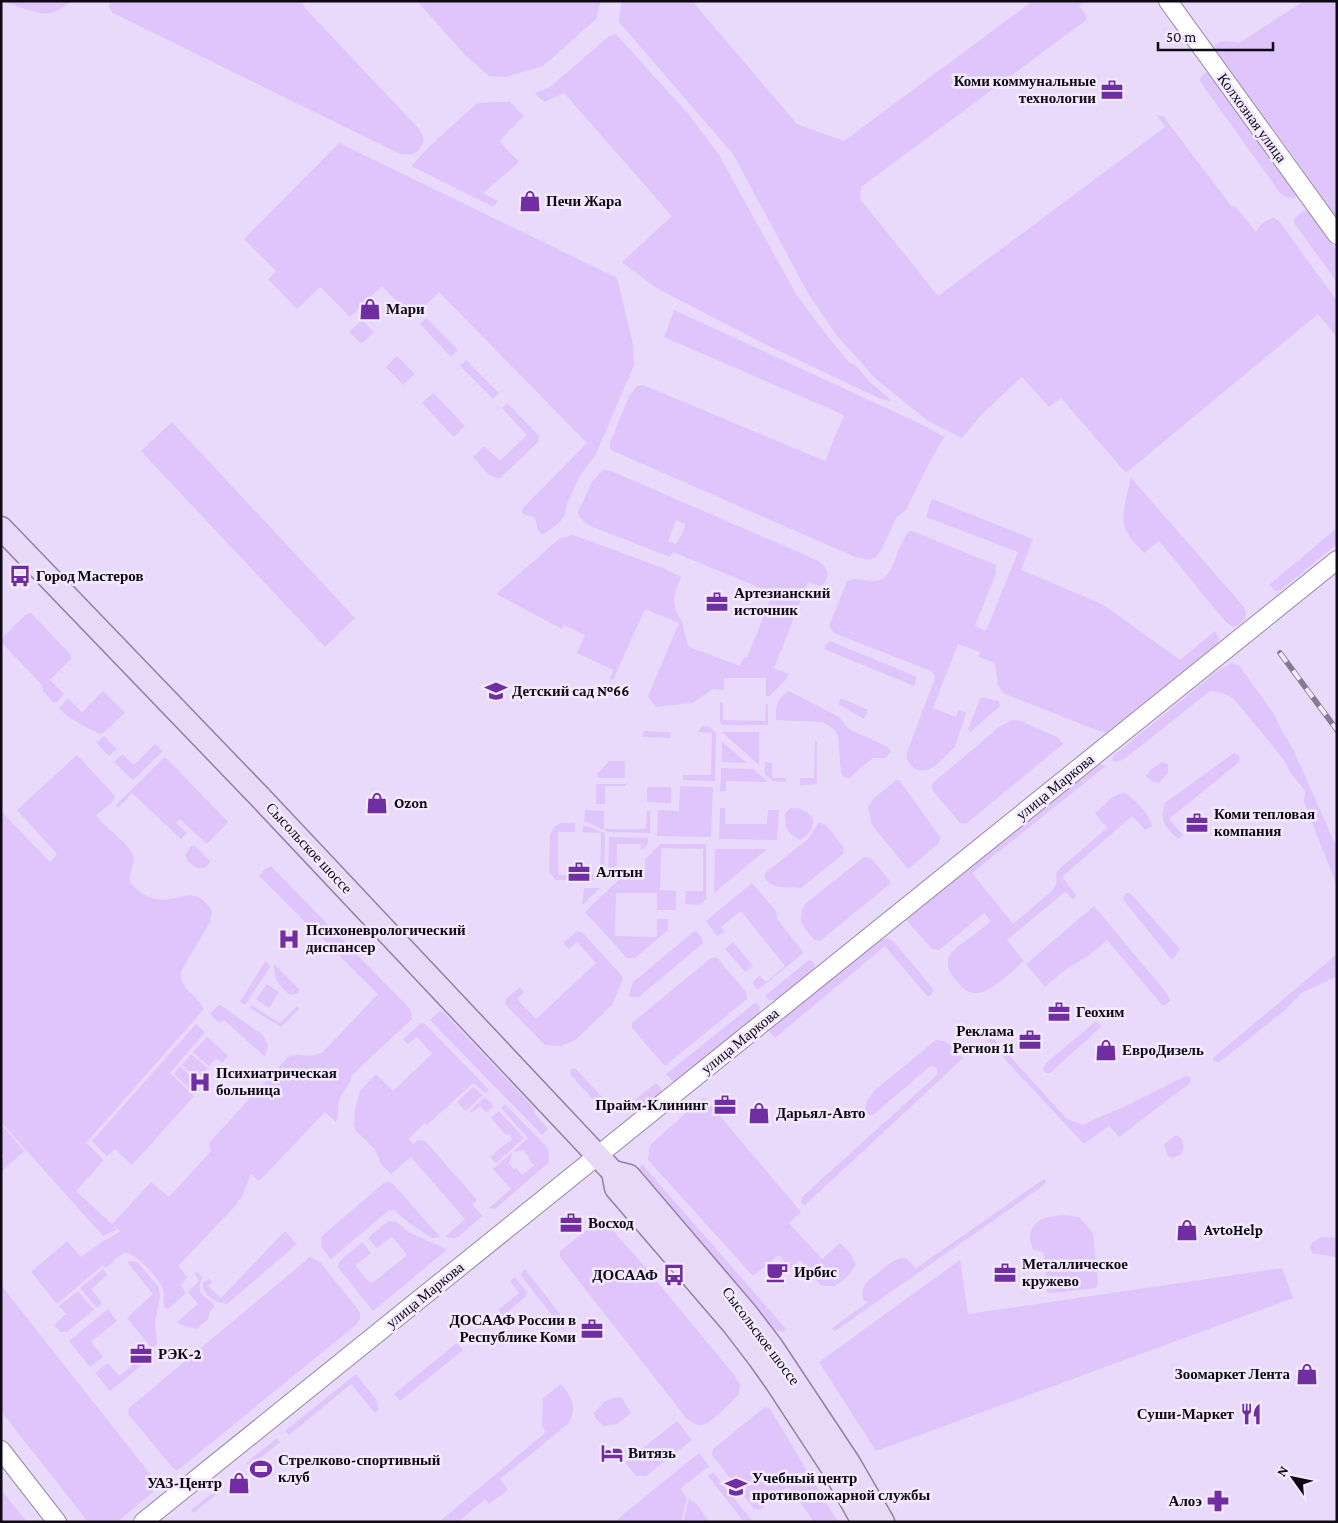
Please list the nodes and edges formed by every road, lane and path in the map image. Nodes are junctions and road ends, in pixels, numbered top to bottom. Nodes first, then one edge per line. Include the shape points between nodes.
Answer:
1 (1168, 1) edge
2 (1337, 235) edge
3 (1, 528) edge
4 (1337, 560) edge
5 (606, 1164) junction
6 (1, 1450) edge
7 (57, 1522) edge
8 (143, 1522) edge
9 (863, 1522) edge
10 (883, 1522) edge

1 - 2 street, Колхозная улица
3 - 5 main road, Сысольское шоссе
4 - 5 street, улица Маркова
5 - 8 street, улица Маркова
5 - 9 main road, Сысольское шоссе via 616,1188 733,1324 776,1382 835,1472
5 - 10 main road, Сысольское шоссе via 629,1176 746,1313 850,1463
6 - 7 street

